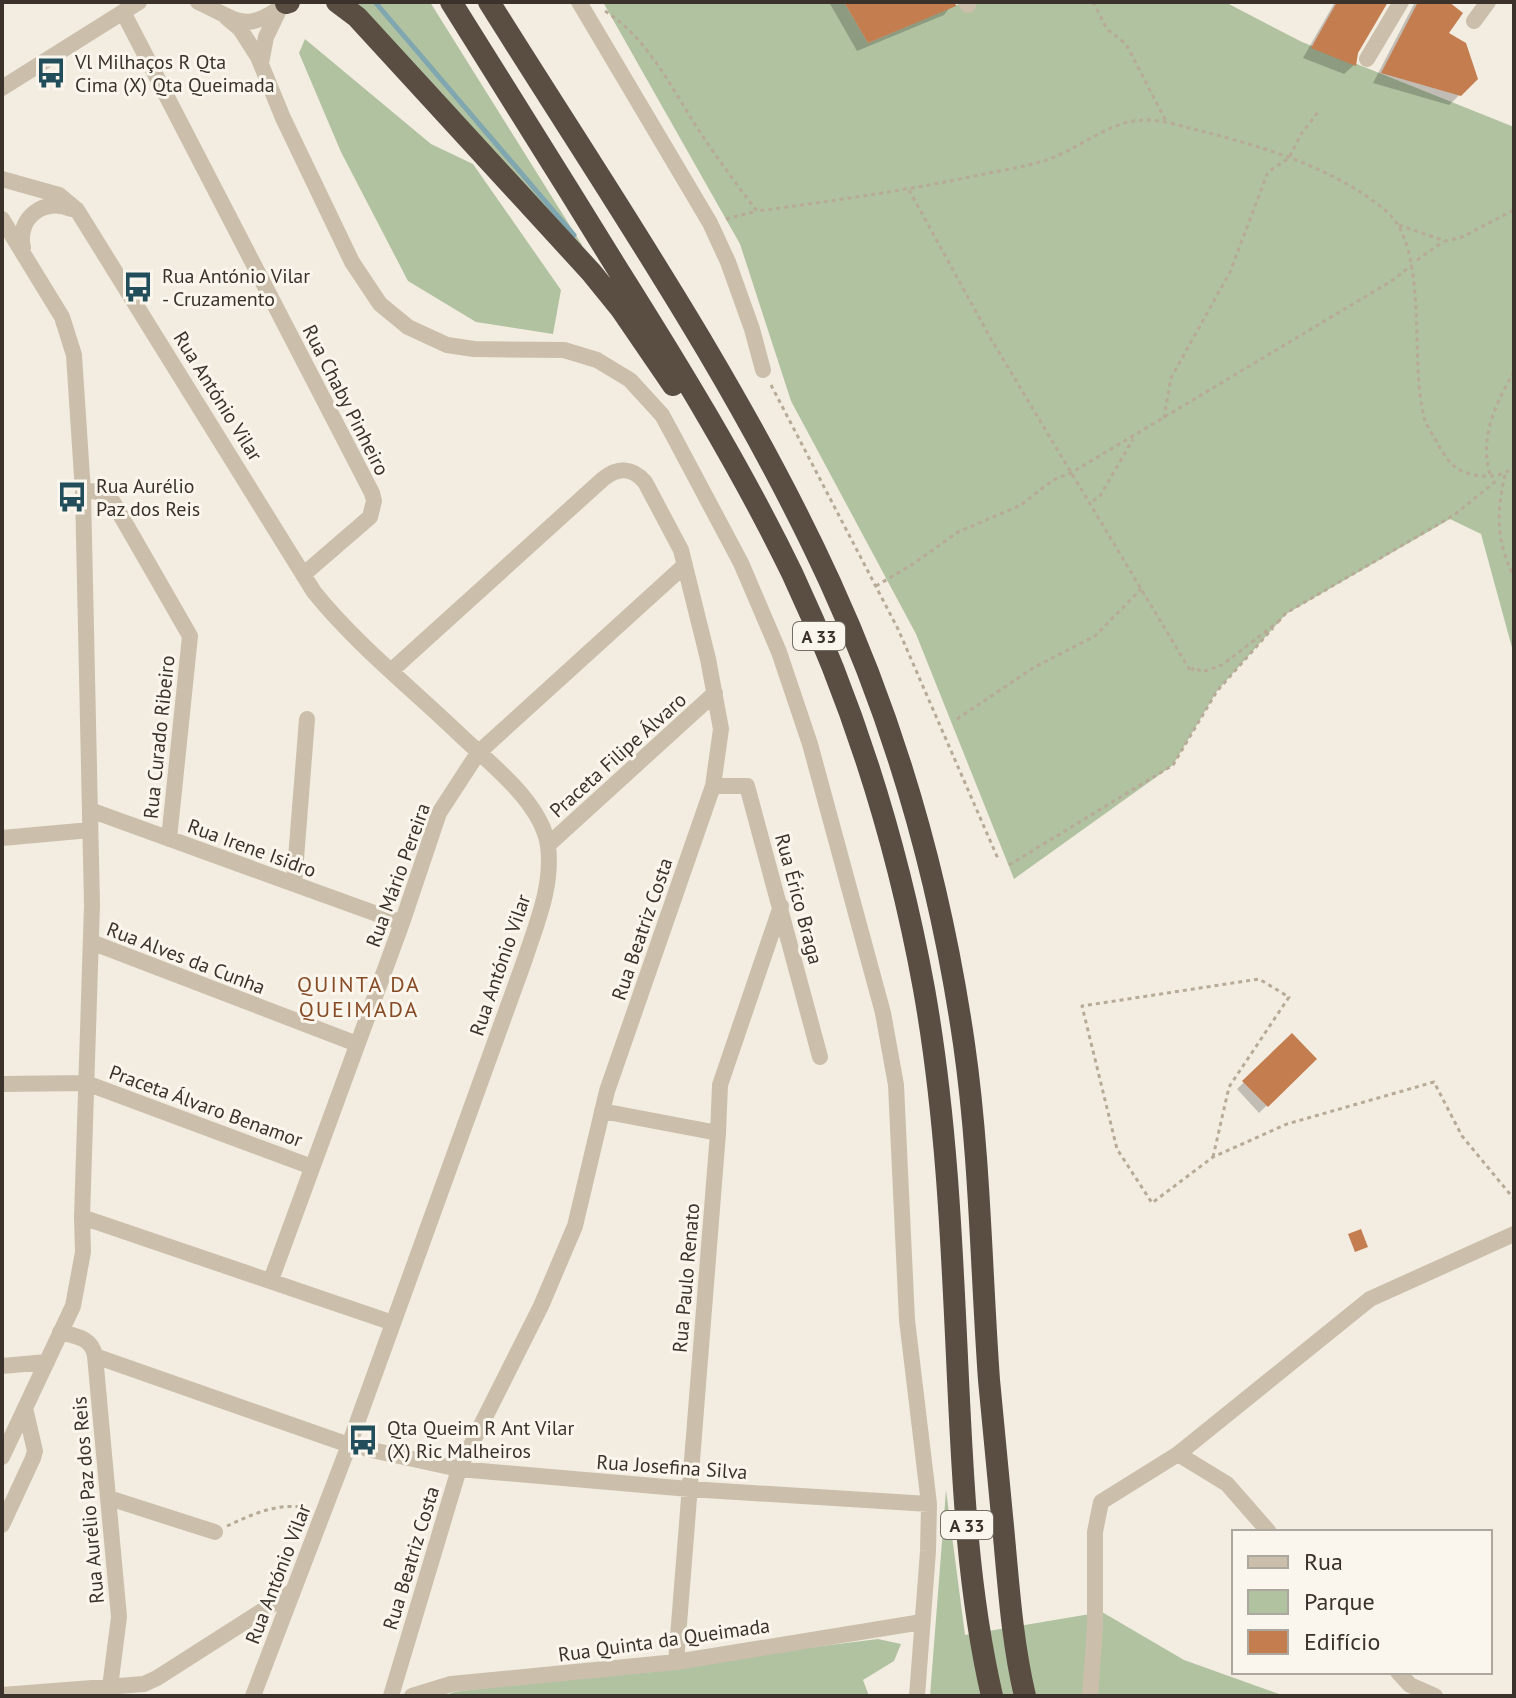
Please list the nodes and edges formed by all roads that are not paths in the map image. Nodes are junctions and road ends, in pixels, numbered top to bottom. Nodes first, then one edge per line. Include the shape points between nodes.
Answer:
1 (139, 2) edge
2 (198, 2) edge
3 (337, 2) edge
4 (451, 2) edge
5 (489, 2) edge
6 (501, 2) edge
7 (579, 2) edge
8 (1401, 2) edge
9 (1485, 3) edge
10 (286, 4) edge
11 (219, 10) edge
12 (123, 12) junction
13 (1474, 21) dead end
14 (1367, 59) dead end
15 (261, 63) junction
16 (2, 88) edge
17 (2, 179) edge
18 (83, 217) junction
19 (2, 219) edge
20 (25, 255) junction
21 (655, 268) junction
22 (763, 370) road end
23 (83, 492) junction
24 (685, 565) junction
25 (304, 574) junction
26 (392, 670) junction
27 (715, 693) junction
28 (307, 719) dead end
29 (478, 753) junction
30 (713, 786) junction
31 (90, 810) junction
32 (90, 830) junction
33 (2, 838) edge
34 (169, 839) junction
35 (548, 845) junction
36 (294, 884) junction
37 (781, 906) junction
38 (402, 923) junction
39 (913, 936) junction
40 (91, 942) junction
41 (357, 1044) junction
42 (820, 1057) dead end
43 (86, 1083) junction
44 (2, 1084) edge
45 (602, 1111) junction
46 (718, 1133) junction
47 (312, 1167) junction
48 (82, 1217) junction
49 (1514, 1234) edge
50 (271, 1280) junction
51 (393, 1323) junction
52 (60, 1332) junction
53 (95, 1356) junction
54 (47, 1362) junction
55 (2, 1366) edge
56 (25, 1408) junction
57 (349, 1445) junction
58 (367, 1449) dead end
59 (1178, 1454) junction
60 (2, 1457) edge
61 (459, 1469) junction
62 (689, 1489) junction
63 (109, 1498) junction
64 (929, 1504) junction
65 (2, 1525) edge
66 (1267, 1530) edge
67 (215, 1532) road end
68 (293, 1591) junction
69 (922, 1622) junction
70 (676, 1662) junction
71 (1400, 1674) edge
72 (108, 1692) edge
73 (2, 1695) edge
74 (253, 1696) edge
75 (391, 1696) edge
76 (412, 1696) edge
77 (917, 1696) edge
78 (992, 1696) edge
79 (1025, 1696) edge
80 (1090, 1696) edge
81 (1435, 1696) edge

1 - 12 street
2 - 11 street
3 - 39 highway via 357,17 591,272 688,408 759,535 821,673
4 - 39 highway, A 33 via 680,368 775,540 820,637 866,761
5 - 21 highway, A 33
6 - 21 highway
7 - 22 street via 710,223
8 - 14 street
9 - 13 street
10 - 11 street via 250,23
10 - 15 street via 266,37
11 - 15 street via 246,37
12 - 16 street
12 - 25 street, Rua Chaby Pinheiro via 372,493 370,517
15 - 64 street via 352,262 380,304 408,327 447,345 564,350 597,360 630,380 662,415 741,563 803,719 891,1046 907,1320
17 - 18 street, Rua António Vilar via 59,195
18 - 20 street via 64,206 40,208 22,229
18 - 25 street, Rua António Vilar
19 - 20 street
20 - 23 street via 62,317 74,355
21 - 79 highway, A 33 via 743,414 826,572 882,709 920,829 965,1045 989,1379 1009,1593
23 - 31 street
23 - 34 street, Rua Curado Ribeiro via 96,491 113,502 190,636
24 - 26 street, Rua Beatriz Costa via 645,482 638,474 619,470
24 - 27 street, Rua Beatriz Costa
24 - 29 street, Rua Mário Pereira
25 - 26 street, Rua António Vilar via 326,606
26 - 29 street, Rua António Vilar
27 - 30 street, Rua Beatriz Costa via 721,729
27 - 35 street, Praceta Filipe Álvaro
28 - 36 street
29 - 35 street, Rua António Vilar via 525,799
29 - 38 street, Rua Mário Pereira via 439,813
30 - 37 street, Rua Érico Braga via 747,786
30 - 45 street, Rua Beatriz Costa
31 - 32 street
31 - 34 street, Rua Irene Isidro
32 - 33 street
32 - 40 street
34 - 36 street, Rua Irene Isidro
35 - 51 street, Rua António Vilar via 544,903
36 - 38 street, Rua Irene Isidro
37 - 42 street, Rua Érico Braga
37 - 46 street, Rua Paulo Renato via 720,1085
38 - 41 street, Rua Mário Pereira
39 - 78 highway, A 33 via 941,1112 969,1559
40 - 41 street, Rua Alves da Cunha
40 - 43 street
41 - 47 street, Rua Mário Pereira
43 - 44 street
43 - 47 street, Praceta Álvaro Benamor
43 - 48 street
45 - 46 street
45 - 61 street, Rua Beatriz Costa via 575,1226
46 - 62 street, Rua Paulo Renato
47 - 50 street, Rua Mário Pereira
48 - 50 street
48 - 52 street via 80,1276
49 - 59 street via 1370,1299
50 - 51 street
51 - 57 street, Rua António Vilar
52 - 53 street via 88,1341
52 - 54 street
53 - 57 street
53 - 63 street, Rua Aurélio Paz dos Reis
54 - 55 street
54 - 56 street
56 - 60 street
56 - 65 street via 35,1451
57 - 68 street, Rua António Vilar
58 - 61 street, Rua Josefina Silva
59 - 66 street via 1227,1484
59 - 80 street via 1101,1502 1095,1532
61 - 62 street, Rua Josefina Silva
61 - 75 street, Rua Beatriz Costa
62 - 64 street, Rua Josefina Silva
62 - 70 street, Rua Paulo Renato
63 - 67 street
63 - 72 street, Rua Aurélio Paz dos Reis via 119,1617
64 - 69 street
68 - 72 street via 157,1678
68 - 74 street, Rua António Vilar
69 - 70 street, Rua Quinta da Queimada
69 - 77 street
70 - 76 street, Rua Quinta da Queimada via 451,1684
71 - 81 street
72 - 73 street

